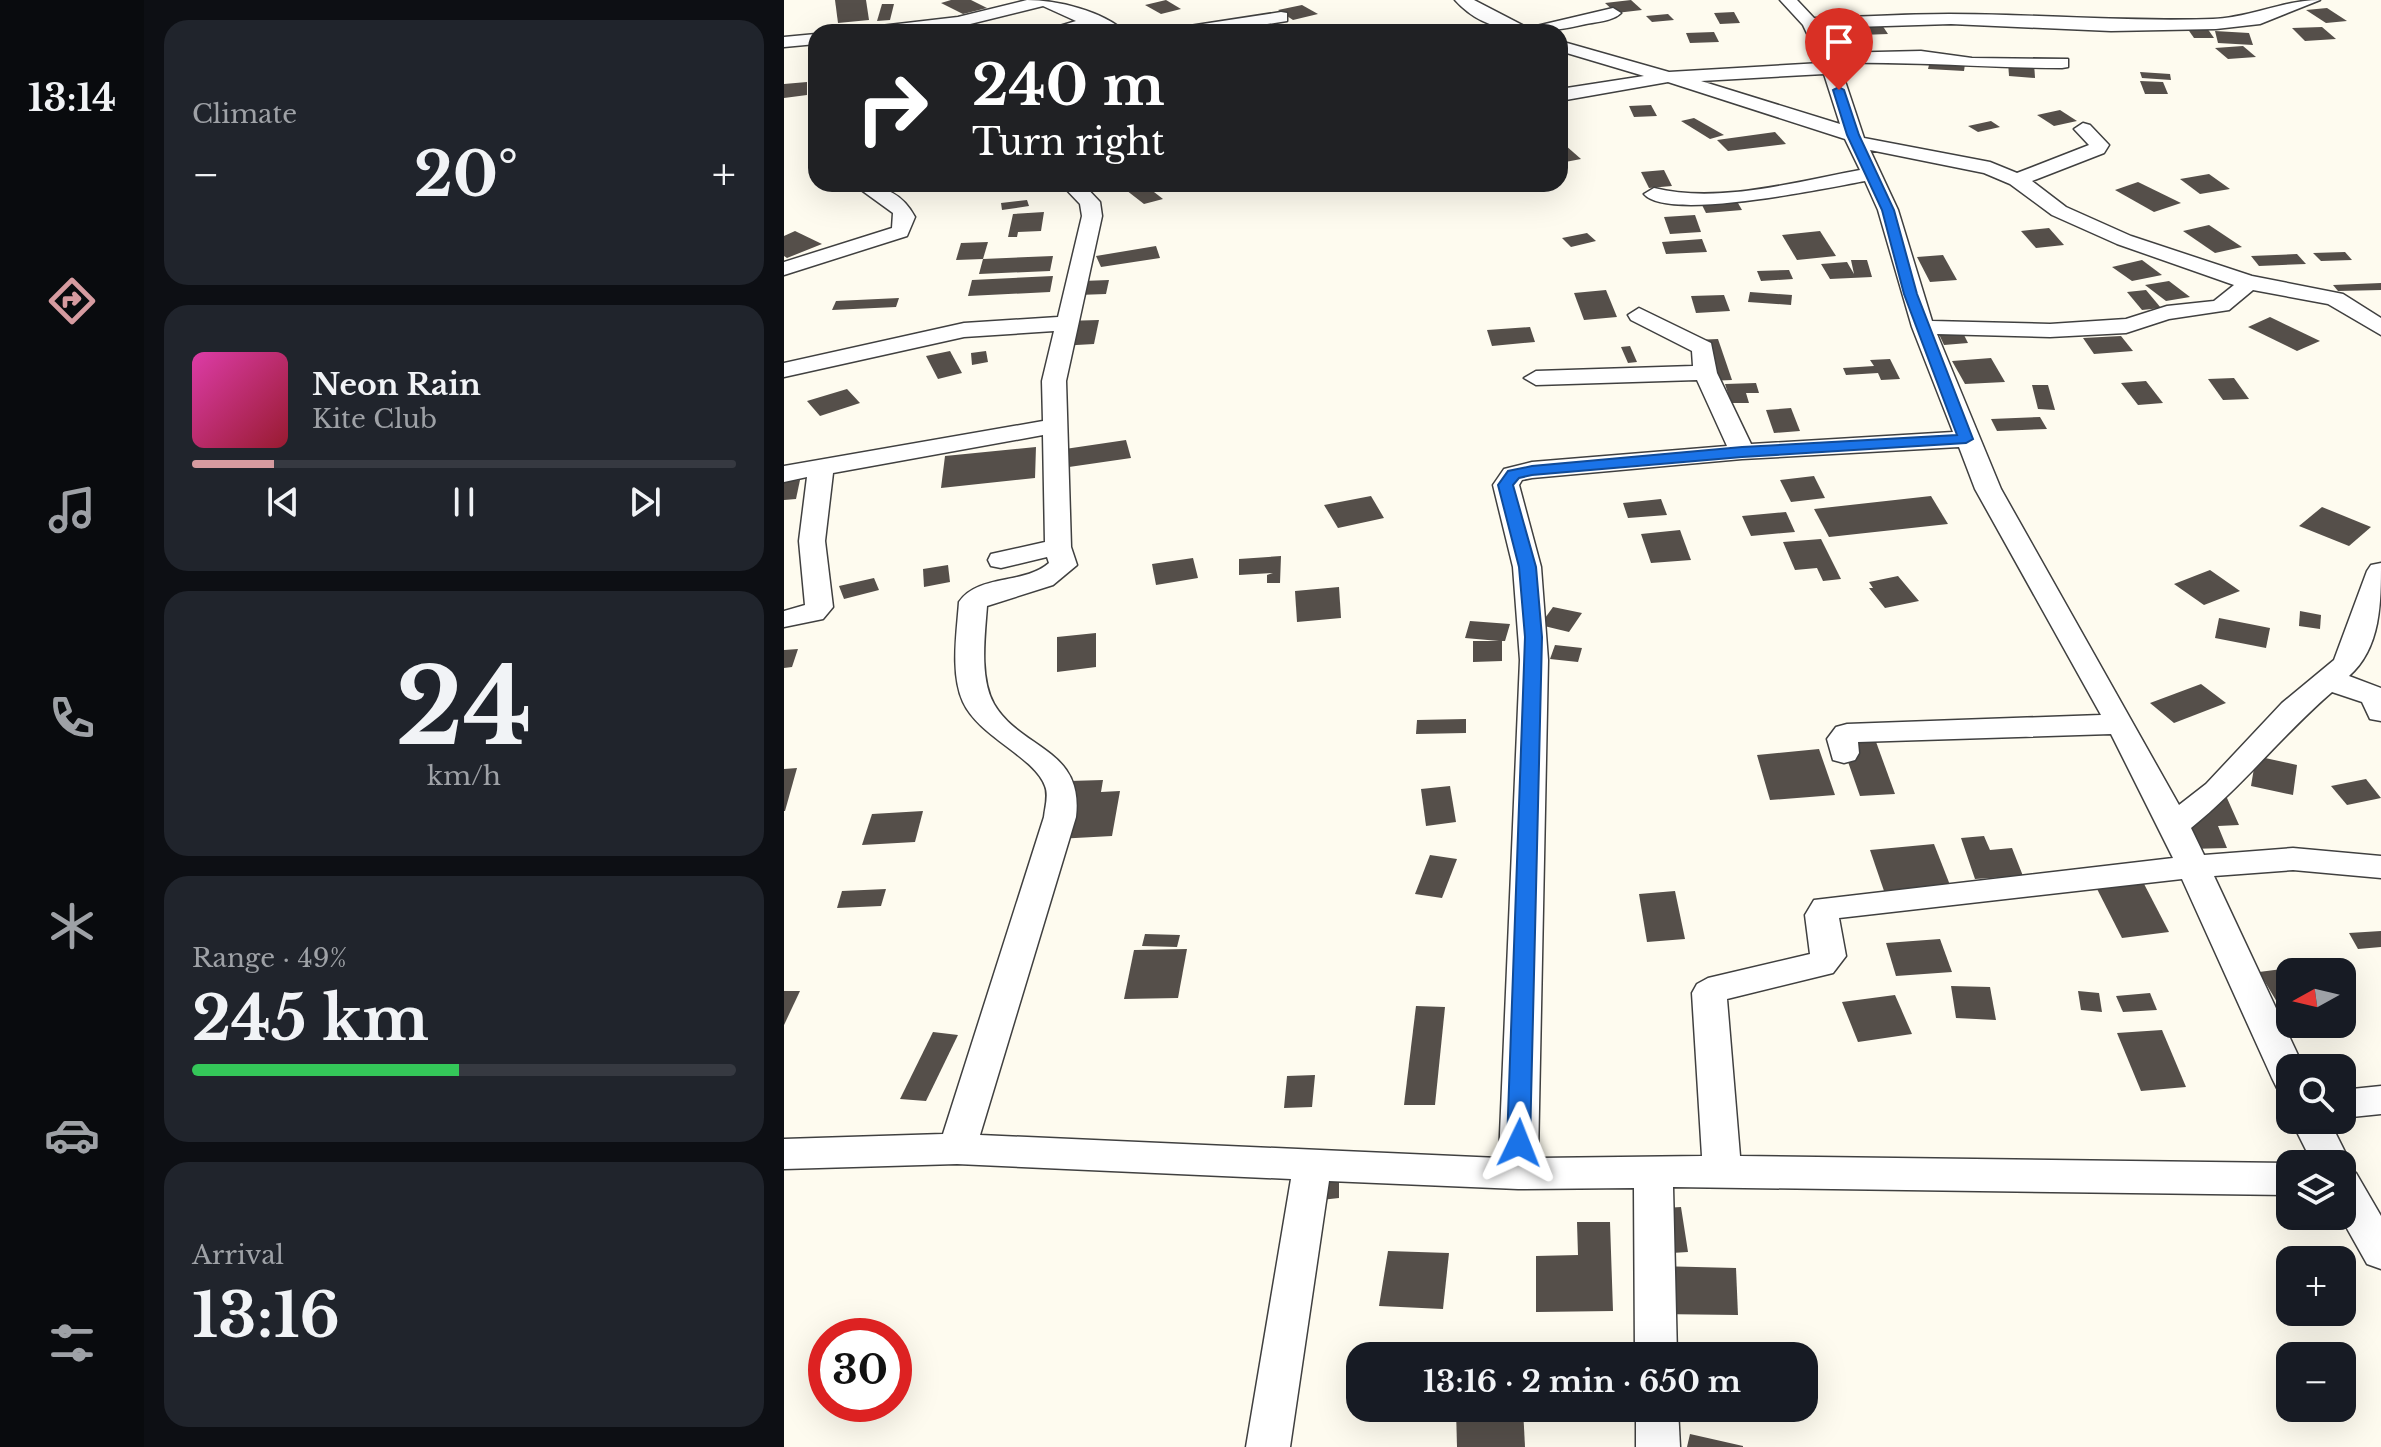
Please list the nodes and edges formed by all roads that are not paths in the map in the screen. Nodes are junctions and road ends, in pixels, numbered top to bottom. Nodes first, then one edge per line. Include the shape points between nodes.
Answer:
1 (1046, 0) edge
2 (1463, 0) edge
3 (1788, 0) edge
4 (2073, 0) edge
5 (2312, 0) edge
6 (2217, 8) dead end
7 (1613, 13) dead end
8 (1281, 17) dead end
9 (1096, 21) junction
10 (1810, 23) junction
11 (2238, 23) junction
12 (937, 24) edge
13 (1083, 24) edge
14 (1101, 24) edge
15 (1235, 24) edge
16 (1505, 24) edge
17 (1566, 24) edge
18 (2087, 25) junction
19 (808, 40) edge
20 (784, 42) edge
21 (1568, 48) edge
22 (1830, 63) junction
23 (2062, 63) dead end
24 (1668, 77) junction
25 (1568, 94) edge
26 (2083, 129) dead end
27 (1860, 151) junction
28 (2017, 180) junction
29 (875, 192) edge
30 (1079, 192) edge
31 (1654, 194) dead end
32 (784, 269) edge
33 (2247, 282) junction
34 (1639, 315) dead end
35 (1065, 323) junction
36 (1923, 327) junction
37 (2381, 328) edge
38 (784, 370) edge
39 (1705, 373) junction
40 (1536, 378) dead end
41 (1054, 426) junction
42 (1966, 439) junction
43 (1742, 452) junction
44 (821, 468) junction
45 (784, 474) edge
46 (1058, 547) junction
47 (1001, 560) dead end
48 (2381, 571) edge
49 (784, 619) edge
50 (2326, 682) junction
51 (2381, 712) edge
52 (2121, 724) junction
53 (1844, 753) dead end
54 (2174, 825) junction
55 (2381, 867) edge
56 (2192, 869) junction
57 (2279, 1054) edge
58 (2381, 1100) edge
59 (2356, 1103) edge
60 (957, 1149) junction
61 (784, 1154) edge
62 (1312, 1165) junction
63 (1722, 1171) junction
64 (1653, 1172) junction
65 (1518, 1174) junction
66 (2276, 1179) edge
67 (2356, 1208) edge
68 (2381, 1252) edge
69 (1656, 1342) edge
70 (1657, 1422) edge
71 (1268, 1447) edge
72 (1658, 1447) edge

1 - 9 street
1 - 12 street
2 - 16 street
3 - 10 street
4 - 18 street
5 - 11 street
6 - 11 street
7 - 17 street
8 - 15 street
9 - 13 street
9 - 14 street
10 - 18 street via 1951,19
10 - 22 street
11 - 18 street
19 - 20 street
21 - 24 street
22 - 23 street via 1921,56 1972,63
22 - 24 street
22 - 27 street
24 - 25 street
24 - 27 street
26 - 28 street via 2096,139 2097,149
27 - 28 street via 1888,146 1974,163
27 - 31 street via 1740,194 1670,200
27 - 36 street via 1888,210
28 - 33 street via 2079,220
29 - 32 street via 903,210 907,219 900,232
30 - 35 street via 1090,202 1090,238
33 - 36 street via 2238,298 2226,305 2168,312 2126,326
33 - 37 street via 2335,299
34 - 39 street via 1699,344
35 - 38 street via 964,330
35 - 41 street via 1054,381
36 - 42 street
39 - 40 street
39 - 43 street
41 - 44 street
41 - 46 street
42 - 43 street
42 - 52 street via 2018,547
43 - 65 street via 1532,470 1513,474 1506,485 1527,567 1534,660
44 - 45 street
44 - 49 street via 812,541 819,607
46 - 47 street
46 - 60 street via 1063,565 1056,574 985,593 973,602 970,637 981,706 1051,771 1062,788 1060,817
48 - 50 street via 2356,646
50 - 51 street via 2374,696
50 - 54 street via 2217,791
52 - 53 street via 1855,733 1842,739
52 - 54 street
54 - 56 street
55 - 56 street via 2293,859
56 - 57 street
56 - 63 street via 1826,908 1822,915 1829,956 1821,964 1709,993
58 - 59 street
60 - 61 street
60 - 62 street
62 - 65 street
62 - 71 street
63 - 64 street
63 - 66 street
64 - 65 street
64 - 69 street
67 - 68 street
70 - 72 street

